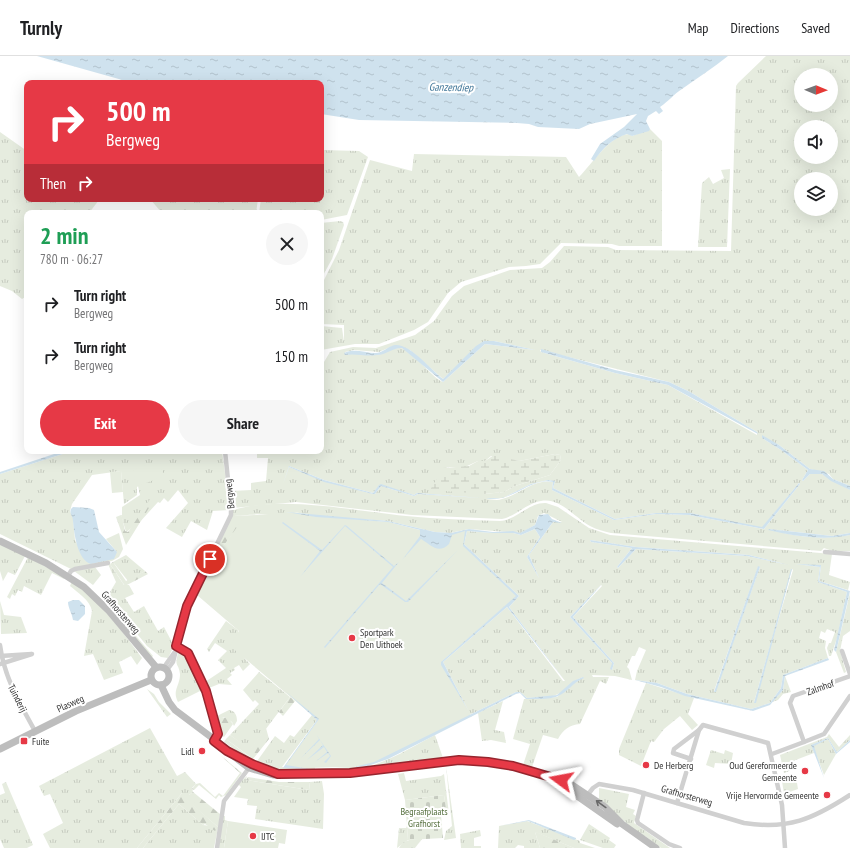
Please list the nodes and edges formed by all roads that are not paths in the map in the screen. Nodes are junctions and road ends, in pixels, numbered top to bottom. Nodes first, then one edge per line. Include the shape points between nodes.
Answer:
1 (224, 454) edge
2 (0, 541) edge
3 (825, 552) dead end
4 (850, 554) edge
5 (108, 563) dead end
6 (68, 576) junction
7 (0, 645) edge
8 (176, 646) junction
9 (842, 651) dead end
10 (1, 655) edge
11 (2, 664) edge
12 (160, 668) junction
13 (850, 675) edge
14 (152, 680) junction
15 (163, 684) junction
16 (850, 696) edge
17 (699, 730) junction
18 (35, 731) junction
19 (214, 741) junction
20 (804, 742) junction
21 (0, 749) edge
22 (772, 754) junction
23 (691, 759) junction
24 (250, 766) junction
25 (644, 793) junction
26 (850, 795) edge
27 (586, 798) junction
28 (677, 803) junction
29 (783, 825) junction
30 (217, 848) edge
31 (656, 848) edge
32 (680, 848) edge
33 (785, 848) edge

1 - 8 street, Bergweg via 231,504 230,515 187,606
2 - 6 main road, Grafhorsterweg
3 - 4 street
5 - 6 street via 71,570
6 - 12 main road, Grafhorsterweg via 104,605 138,648
7 - 10 street, Tuinderij
8 - 12 street, Bergweg via 172,664
8 - 19 street via 188,653 206,691 218,734
9 - 13 street, Zalmhof
10 - 11 street, Tuinderij
10 - 11 street via 32,654
11 - 18 street, Tuinderij via 16,697
12 - 14 main road
12 - 15 main road via 169,676
13 - 20 street, Zalmhof via 791,699 790,703
14 - 15 main road via 156,684
14 - 18 main road, Plasweg
15 - 19 main road via 180,712
16 - 20 street via 824,734
17 - 22 street via 703,725 768,743
17 - 23 street
17 - 23 street via 672,753
18 - 21 main road, Plasweg
19 - 24 main road
20 - 22 street
22 - 29 street via 782,805
23 - 28 street
24 - 27 main road via 278,774 350,773 459,760 488,762 508,765 568,783
24 - 30 street via 224,801
25 - 27 street, Grafhorsterweg via 599,784
25 - 28 street, Grafhorsterweg
25 - 32 street via 638,823 669,844
26 - 29 street, Grafhorsterweg via 813,817
27 - 31 main road via 605,807 634,833
28 - 29 street, Grafhorsterweg via 744,823
29 - 33 street

